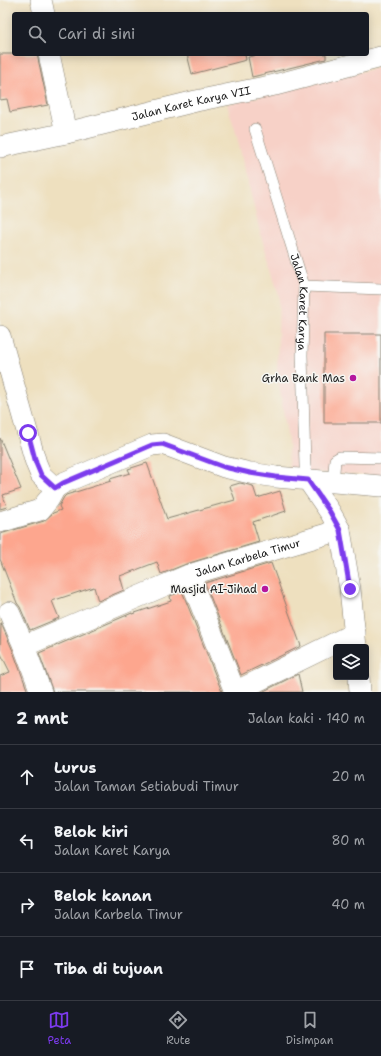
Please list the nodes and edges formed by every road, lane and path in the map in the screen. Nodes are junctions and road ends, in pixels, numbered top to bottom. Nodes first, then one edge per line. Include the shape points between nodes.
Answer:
1 (42, 0) edge
2 (44, 12) edge
3 (49, 56) edge
4 (381, 58) edge
5 (255, 129) dead end
6 (66, 133) junction
7 (0, 147) edge
8 (304, 286) junction
9 (381, 289) edge
10 (0, 336) edge
11 (381, 458) edge
12 (308, 480) junction
13 (333, 483) junction
14 (59, 486) junction
15 (381, 486) edge
16 (0, 522) edge
17 (340, 530) junction
18 (189, 575) junction
19 (9, 612) dead end
20 (356, 640) edge
21 (24, 646) junction
22 (359, 680) edge
23 (41, 692) edge
24 (235, 692) edge
25 (360, 692) edge

1 - 2 street
3 - 6 street
4 - 6 street, Jalan Karet Karya VII
5 - 8 lane, Jalan Karet Karya
6 - 7 street, Jalan Karet Karya VII
8 - 9 lane
8 - 12 lane, Jalan Karet Karya via 302,355 305,466
10 - 14 street via 36,463 41,475
11 - 13 lane via 340,457 336,460
12 - 13 street
12 - 14 street via 224,467 162,444 152,445
12 - 17 street
13 - 15 street
14 - 16 street via 40,510
17 - 18 street, Jalan Karbela Timur
17 - 20 street
18 - 21 street, Jalan Karbela Timur
18 - 24 street
19 - 21 street
20 - 24 street
21 - 23 street
22 - 25 street

